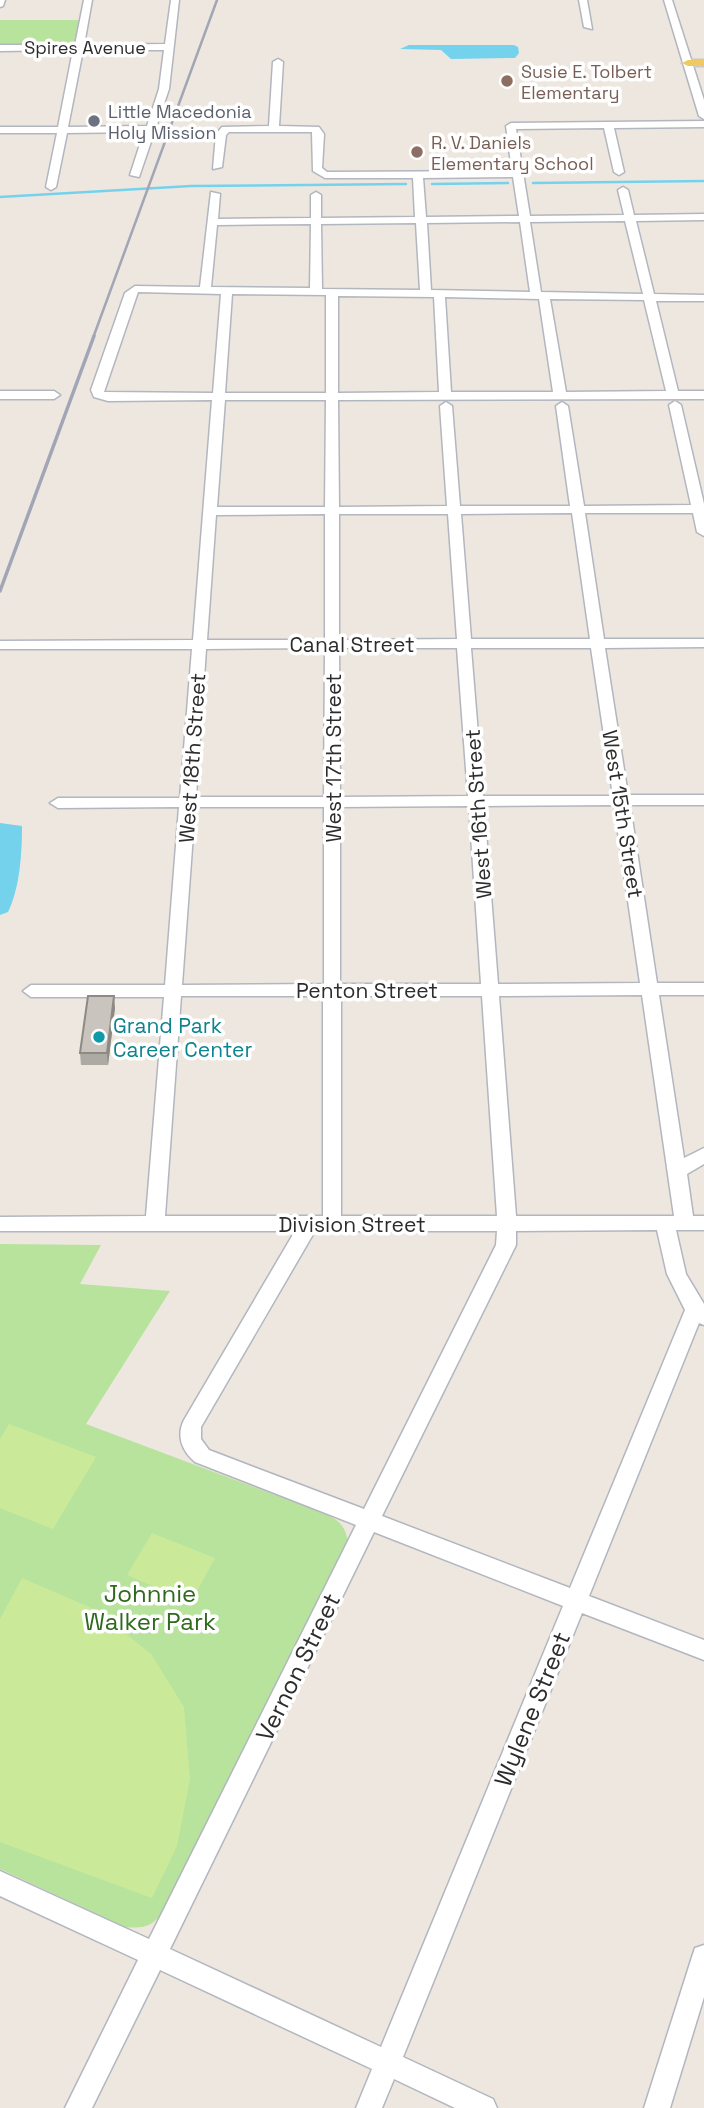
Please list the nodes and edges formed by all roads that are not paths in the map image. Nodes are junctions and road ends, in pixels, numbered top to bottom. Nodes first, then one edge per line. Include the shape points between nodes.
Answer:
1 (88, 0) edge
2 (175, 0) edge
3 (583, 0) edge
4 (668, 0) edge
5 (589, 27) dead end
6 (78, 47) junction
7 (170, 47) junction
8 (0, 48) edge
9 (278, 62) dead end
10 (688, 63) junction
11 (704, 63) edge
12 (704, 116) edge
13 (704, 124) edge
14 (608, 125) junction
15 (274, 127) junction
16 (62, 129) junction
17 (150, 129) junction
18 (0, 130) edge
19 (217, 167) dead end
20 (619, 172) dead end
21 (519, 174) junction
22 (135, 175) dead end
23 (418, 175) junction
24 (51, 187) dead end
25 (623, 190) dead end
26 (215, 194) dead end
27 (316, 195) dead end
28 (704, 217) edge
29 (526, 218) junction
30 (629, 218) junction
31 (421, 220) junction
32 (317, 221) junction
33 (212, 222) junction
34 (205, 290) junction
35 (227, 291) junction
36 (324, 292) junction
37 (426, 293) junction
38 (439, 294) junction
39 (540, 296) junction
40 (648, 298) junction
41 (704, 298) edge
42 (0, 395) edge
43 (54, 395) dead end
44 (704, 395) edge
45 (219, 396) junction
46 (332, 396) junction
47 (674, 400) junction
48 (446, 401) junction
49 (561, 401) junction
50 (701, 509) edge
51 (454, 510) junction
52 (577, 510) junction
53 (210, 511) junction
54 (332, 511) junction
55 (704, 533) edge
56 (465, 643) junction
57 (597, 643) junction
58 (704, 643) edge
59 (200, 644) junction
60 (332, 644) junction
61 (0, 645) edge
62 (621, 800) junction
63 (704, 800) edge
64 (188, 801) junction
65 (333, 801) junction
66 (477, 801) junction
67 (58, 803) dead end
68 (650, 989) junction
69 (704, 989) edge
70 (332, 990) junction
71 (491, 990) junction
72 (31, 991) dead end
73 (174, 991) junction
74 (704, 1155) edge
75 (677, 1171) junction
76 (508, 1223) junction
77 (665, 1223) junction
78 (695, 1223) edge
79 (0, 1224) edge
80 (155, 1224) junction
81 (309, 1224) junction
82 (332, 1224) junction
83 (699, 1313) edge
84 (370, 1521) junction
85 (576, 1601) junction
86 (704, 1650) edge
87 (0, 1883) edge
88 (155, 1954) junction
89 (704, 1957) edge
90 (387, 2063) junction
91 (78, 2108) edge
92 (369, 2108) edge
93 (484, 2108) edge
94 (657, 2108) edge

1 - 6 street
2 - 7 street
3 - 5 street
4 - 10 street
6 - 7 street, Spires Avenue
6 - 8 street, Spires Avenue
6 - 16 street
7 - 17 street via 164,89
9 - 15 street
10 - 11 main road
10 - 12 street
13 - 14 street
14 - 20 street
14 - 21 street, West 15th Street via 510,126
15 - 19 street via 226,129 220,134
15 - 23 street via 315,129 321,174
16 - 17 street
16 - 18 street
16 - 24 street
17 - 22 street
21 - 23 street
21 - 29 street, West 15th Street
23 - 31 street
25 - 30 street
26 - 33 street
27 - 32 street, West 17th Street
28 - 30 street
29 - 30 street
29 - 31 street
29 - 39 street, West 15th Street
30 - 40 street
31 - 32 street
31 - 37 street
32 - 33 street
32 - 36 street, West 17th Street
33 - 34 street
34 - 35 street
34 - 45 street via 135,289 97,390 108,397
35 - 36 street
35 - 45 street, West 18th Street
36 - 37 street
36 - 46 street, West 17th Street
37 - 38 street
38 - 39 street
38 - 48 street, West 16th Street
39 - 40 street
39 - 49 street, West 15th Street
40 - 41 street
40 - 47 street
42 - 43 street
44 - 47 street
45 - 46 street
45 - 53 street, West 18th Street
46 - 48 street
46 - 54 street, West 17th Street
47 - 49 street
47 - 50 street
48 - 49 street
48 - 51 street, West 16th Street
49 - 52 street, West 15th Street
50 - 52 street
50 - 55 street
51 - 52 street
51 - 54 street
51 - 56 street, West 16th Street
52 - 57 street, West 15th Street
53 - 54 street
53 - 59 street, West 18th Street
54 - 60 street, West 17th Street
56 - 57 street, Canal Street
56 - 60 street, Canal Street
56 - 66 street, West 16th Street
57 - 58 street, Canal Street
57 - 62 street, West 15th Street
59 - 60 street, Canal Street
59 - 61 street, Canal Street
59 - 64 street, West 18th Street
60 - 65 street, West 17th Street
62 - 63 street
62 - 66 street
62 - 68 street, West 15th Street
64 - 65 street
64 - 67 street
64 - 73 street, West 18th Street
65 - 66 street
65 - 70 street, West 17th Street
66 - 71 street, West 16th Street
68 - 69 street, Penton Street
68 - 71 street, Penton Street
68 - 75 street, West 15th Street
70 - 71 street, Penton Street
70 - 73 street, Penton Street
70 - 82 street, West 17th Street
71 - 76 street, West 16th Street
72 - 73 street, Penton Street
73 - 80 street, West 18th Street
74 - 75 street
75 - 78 street, West 15th Street
76 - 77 street, Division Street
76 - 82 street, Division Street
76 - 84 street, Vernon Street via 506,1245
77 - 78 street, Division Street
77 - 83 street via 676,1273
79 - 80 street, Division Street
80 - 81 street, Division Street
81 - 82 street, Division Street
81 - 84 street via 191,1426 191,1444 202,1456
83 - 85 street, Wylene Street
84 - 85 street
84 - 88 street, Vernon Street
85 - 86 street
85 - 90 street, Wylene Street
87 - 88 street
88 - 90 street
88 - 91 street, Vernon Street
89 - 94 street
90 - 92 street, Wylene Street
90 - 93 street

